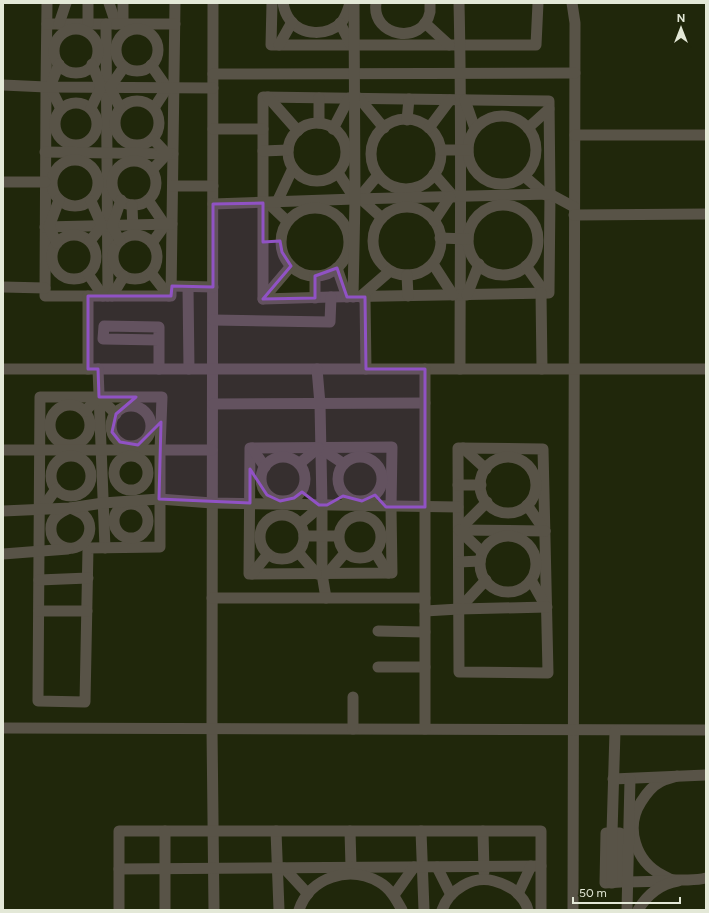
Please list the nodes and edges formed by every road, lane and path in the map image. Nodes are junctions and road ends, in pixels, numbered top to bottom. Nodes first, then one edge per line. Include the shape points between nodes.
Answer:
1 (47, 3) edge
2 (66, 3) edge
3 (88, 3) edge
4 (109, 3) edge
5 (123, 3) edge
6 (175, 3) edge
7 (213, 3) edge
8 (272, 3) edge
9 (283, 3) edge
10 (350, 3) edge
11 (354, 3) edge
12 (376, 3) edge
13 (430, 3) edge
14 (454, 3) edge
15 (459, 3) edge
16 (538, 3) edge
17 (572, 3) edge
18 (292, 22) junction
19 (340, 23) junction
20 (425, 23) junction
21 (52, 24) junction
22 (115, 24) junction
23 (171, 24) junction
24 (89, 29) junction
25 (316, 32) junction
26 (121, 36) junction
27 (153, 37) junction
28 (58, 38) junction
29 (404, 40) junction
30 (279, 45) junction
31 (317, 45) junction
32 (352, 45) junction
33 (449, 45) junction
34 (460, 45) junction
35 (106, 50) junction
36 (59, 64) junction
37 (92, 64) junction
38 (151, 65) junction
39 (124, 67) junction
40 (137, 71) junction
41 (76, 72) junction
42 (461, 73) junction
43 (575, 73) junction
44 (213, 74) junction
45 (354, 74) junction
46 (3, 85) edge
47 (48, 87) junction
48 (76, 87) junction
49 (106, 87) junction
50 (136, 88) junction
51 (170, 88) junction
52 (213, 88) junction
53 (268, 97) junction
54 (319, 98) junction
55 (354, 98) junction
56 (409, 99) junction
57 (137, 100) junction
58 (458, 100) junction
59 (76, 102) junction
60 (61, 108) junction
61 (91, 108) junction
62 (120, 108) junction
63 (154, 108) junction
64 (549, 109) junction
65 (408, 120) junction
66 (159, 122) junction
67 (174, 122) junction
68 (319, 123) junction
69 (50, 124) junction
70 (106, 124) junction
71 (384, 128) junction
72 (429, 128) junction
73 (528, 128) junction
74 (213, 129) junction
75 (263, 129) junction
76 (333, 129) junction
77 (475, 129) junction
78 (298, 131) junction
79 (575, 134) junction
80 (706, 135) edge
81 (59, 136) junction
82 (119, 137) junction
83 (153, 138) junction
84 (92, 139) junction
85 (536, 146) junction
86 (550, 146) junction
87 (288, 150) junction
88 (441, 150) junction
89 (464, 150) junction
90 (263, 151) junction
91 (48, 152) junction
92 (76, 152) junction
93 (350, 152) junction
94 (371, 152) junction
95 (106, 153) junction
96 (137, 153) junction
97 (170, 154) junction
98 (56, 168) junction
99 (93, 168) junction
100 (118, 168) junction
101 (293, 168) junction
102 (152, 170) junction
103 (338, 173) junction
104 (434, 174) junction
105 (378, 175) junction
106 (480, 176) junction
107 (524, 176) junction
108 (156, 181) junction
109 (318, 181) junction
110 (3, 182) edge
111 (45, 182) junction
112 (106, 183) junction
113 (173, 183) junction
114 (504, 184) junction
115 (213, 186) junction
116 (548, 194) junction
117 (462, 197) junction
118 (408, 198) junction
119 (356, 199) junction
120 (59, 200) junction
121 (121, 200) junction
122 (148, 200) junction
123 (503, 200) junction
124 (91, 201) junction
125 (269, 202) junction
126 (213, 204) junction
127 (316, 204) junction
128 (132, 205) junction
129 (76, 207) junction
130 (574, 211) junction
131 (480, 213) junction
132 (706, 214) edge
133 (339, 218) junction
134 (382, 218) junction
135 (434, 220) junction
136 (287, 222) junction
137 (169, 224) junction
138 (107, 226) junction
139 (47, 227) junction
140 (76, 230) junction
141 (133, 230) junction
142 (373, 237) junction
143 (354, 238) junction
144 (440, 238) junction
145 (464, 238) junction
146 (544, 240) junction
147 (90, 241) junction
148 (120, 241) junction
149 (280, 241) junction
150 (57, 242) junction
151 (263, 242) junction
152 (154, 248) junction
153 (172, 253) junction
154 (49, 256) junction
155 (106, 257) junction
156 (433, 264) junction
157 (478, 264) junction
158 (291, 266) junction
159 (526, 266) junction
160 (337, 268) junction
161 (58, 271) junction
162 (390, 271) junction
163 (150, 272) junction
164 (88, 274) junction
165 (407, 275) junction
166 (502, 275) junction
167 (124, 276) junction
168 (315, 276) junction
169 (74, 279) junction
170 (136, 279) junction
171 (3, 287) edge
172 (188, 287) junction
173 (213, 287) junction
174 (170, 291) junction
175 (45, 292) junction
176 (543, 293) junction
177 (502, 294) junction
178 (460, 295) junction
179 (72, 296) junction
180 (88, 296) junction
181 (107, 296) junction
182 (136, 296) junction
183 (408, 296) junction
184 (332, 297) junction
185 (356, 297) junction
186 (315, 298) junction
187 (263, 299) junction
188 (213, 320) junction
189 (159, 340) dead end
190 (3, 368) edge
191 (93, 368) junction
192 (159, 368) junction
193 (189, 369) junction
194 (212, 369) junction
195 (318, 369) junction
196 (366, 369) junction
197 (425, 369) junction
198 (460, 369) junction
199 (542, 369) junction
200 (574, 369) junction
201 (706, 369) edge
202 (45, 397) junction
203 (99, 397) junction
204 (157, 397) junction
205 (70, 401) junction
206 (131, 402) junction
207 (425, 403) junction
208 (213, 404) junction
209 (320, 404) junction
210 (85, 411) junction
211 (54, 412) junction
212 (145, 412) junction
213 (114, 418) junction
214 (95, 423) junction
215 (45, 424) junction
216 (156, 424) junction
217 (54, 437) junction
218 (85, 438) junction
219 (147, 438) junction
220 (117, 439) junction
221 (388, 447) junction
222 (252, 448) junction
223 (319, 448) junction
224 (463, 448) junction
225 (539, 449) junction
226 (3, 450) edge
227 (43, 450) junction
228 (72, 450) junction
229 (101, 450) junction
230 (157, 450) junction
231 (212, 450) junction
232 (132, 451) junction
233 (359, 452) junction
234 (283, 453) junction
235 (509, 453) junction
236 (86, 462) junction
237 (145, 463) junction
238 (299, 464) junction
239 (344, 464) junction
240 (375, 464) junction
241 (527, 464) junction
242 (116, 468) junction
243 (486, 469) junction
244 (48, 471) junction
245 (263, 472) junction
246 (97, 474) junction
247 (154, 474) junction
248 (321, 477) junction
249 (250, 478) junction
250 (305, 478) junction
251 (338, 478) junction
252 (386, 478) junction
253 (540, 484) junction
254 (144, 485) junction
255 (458, 485) junction
256 (481, 485) junction
257 (56, 489) junction
258 (86, 490) junction
259 (301, 491) junction
260 (265, 492) junction
261 (345, 495) junction
262 (375, 495) junction
263 (71, 496) junction
264 (129, 496) junction
265 (157, 499) junction
266 (487, 502) junction
267 (212, 503) junction
268 (102, 504) junction
269 (250, 504) junction
270 (323, 505) junction
271 (527, 505) junction
272 (283, 507) junction
273 (389, 507) junction
274 (70, 508) junction
275 (361, 508) junction
276 (425, 508) junction
277 (458, 508) junction
278 (42, 509) junction
279 (3, 511) edge
280 (509, 512) junction
281 (146, 515) junction
282 (54, 518) junction
283 (159, 519) junction
284 (87, 521) junction
285 (344, 521) junction
286 (266, 522) junction
287 (114, 523) junction
288 (376, 523) junction
289 (300, 524) junction
290 (39, 529) junction
291 (459, 530) junction
292 (544, 531) junction
293 (143, 532) junction
294 (509, 533) junction
295 (52, 534) junction
296 (255, 535) junction
297 (304, 536) junction
298 (322, 536) junction
299 (338, 536) junction
300 (387, 536) junction
301 (130, 543) junction
302 (97, 546) junction
303 (157, 547) junction
304 (531, 547) junction
305 (71, 549) junction
306 (42, 551) junction
307 (298, 552) junction
308 (375, 552) junction
309 (346, 553) junction
310 (3, 554) edge
311 (268, 554) junction
312 (481, 557) junction
313 (361, 558) junction
314 (282, 559) junction
315 (459, 562) junction
316 (541, 562) junction
317 (360, 573) junction
318 (388, 573) junction
319 (252, 574) junction
320 (282, 574) junction
321 (322, 574) junction
322 (88, 578) junction
323 (39, 580) junction
324 (486, 580) junction
325 (531, 580) junction
326 (507, 592) junction
327 (212, 598) junction
328 (326, 598) junction
329 (425, 598) junction
330 (547, 607) junction
331 (506, 608) junction
332 (458, 609) junction
333 (425, 611) junction
334 (39, 612) junction
335 (87, 612) junction
336 (378, 631) dead end
337 (425, 632) junction
338 (378, 667) dead end
339 (425, 667) junction
340 (353, 697) dead end
341 (3, 728) edge
342 (212, 729) junction
343 (353, 729) junction
344 (425, 729) junction
345 (573, 730) junction
346 (706, 730) edge
347 (615, 731) junction
348 (694, 775) junction
349 (706, 775) edge
350 (677, 776) junction
351 (613, 779) junction
352 (706, 779) edge
353 (630, 781) junction
354 (646, 793) junction
355 (165, 831) junction
356 (212, 831) junction
357 (276, 831) junction
358 (350, 831) junction
359 (421, 831) junction
360 (483, 831) junction
361 (642, 858) junction
362 (483, 866) junction
363 (536, 866) junction
364 (351, 867) junction
365 (419, 867) junction
366 (437, 867) junction
367 (165, 868) junction
368 (214, 868) junction
369 (280, 868) junction
370 (119, 869) junction
371 (706, 879) edge
372 (484, 880) junction
373 (688, 880) junction
374 (629, 881) junction
375 (612, 883) dead end
376 (706, 884) edge
377 (308, 894) junction
378 (518, 894) junction
379 (394, 895) junction
380 (451, 895) junction
381 (645, 899) junction
382 (119, 910) edge
383 (164, 910) edge
384 (214, 910) edge
385 (279, 910) edge
386 (299, 910) edge
387 (402, 910) edge
388 (424, 910) edge
389 (442, 910) edge
390 (528, 910) edge
391 (541, 910) edge
392 (573, 910) edge
393 (627, 910) edge
394 (638, 910) edge

1 - 21 street
2 - 21 street
3 - 24 street
4 - 22 street
5 - 22 street
6 - 23 street
7 - 44 street
8 - 30 street via 271,45
9 - 18 street via 284,11
10 - 19 street via 347,14
11 - 32 street
12 - 29 street via 381,23
13 - 20 street via 430,12
14 - 15 street
15 - 34 street
16 - 34 street via 536,45
17 - 43 street via 575,23
18 - 25 street via 299,28
18 - 30 street
19 - 25 street via 332,29
19 - 32 street
20 - 29 street
20 - 33 street
21 - 24 street
21 - 28 street
21 - 47 street
22 - 23 street
22 - 24 street
22 - 26 street
22 - 35 street
23 - 27 street
23 - 51 street
24 - 28 street via 70,30
24 - 35 street via 97,46
25 - 31 street
26 - 27 street via 131,29 138,29 145,30
26 - 35 street
27 - 38 street via 156,40 158,54
28 - 36 street via 54,51
29 - 32 street
29 - 33 street
30 - 31 street
31 - 32 street
32 - 45 street
33 - 34 street
34 - 42 street
35 - 37 street
35 - 39 street via 116,56
35 - 49 street
36 - 41 street via 64,69
36 - 47 street
37 - 41 street via 85,70
37 - 49 street
38 - 40 street
38 - 51 street
39 - 40 street
39 - 49 street
40 - 50 street
41 - 48 street
42 - 43 street
42 - 45 street
42 - 58 street
43 - 79 street
44 - 45 street
44 - 52 street
45 - 55 street
46 - 47 street
47 - 48 street
47 - 60 street
47 - 69 street
48 - 49 street
48 - 59 street
49 - 50 street
49 - 61 street
49 - 62 street
49 - 70 street
50 - 51 street
50 - 57 street
51 - 52 street
51 - 63 street
51 - 67 street
52 - 74 street
53 - 54 street
53 - 75 street via 263,97
53 - 78 street
54 - 55 street
54 - 68 street
55 - 56 street
55 - 71 street
55 - 76 street
55 - 93 street
56 - 58 street
56 - 65 street
57 - 62 street via 123,104
57 - 63 street
58 - 64 street via 549,101
58 - 72 street
58 - 77 street
58 - 89 street
59 - 60 street
59 - 61 street
60 - 69 street
61 - 70 street via 98,120
62 - 70 street
63 - 66 street
64 - 73 street
64 - 86 street
65 - 71 street via 390,123
65 - 72 street
66 - 67 street
66 - 83 street
67 - 97 street
68 - 76 street
68 - 78 street via 309,124
69 - 81 street
69 - 91 street
70 - 82 street via 116,131
70 - 84 street
70 - 95 street
71 - 94 street via 374,141
72 - 88 street via 438,140
73 - 77 street via 523,122 512,117 501,116 490,118
73 - 85 street via 536,141
74 - 75 street
74 - 115 street
75 - 90 street
76 - 93 street
77 - 89 street
78 - 87 street
79 - 80 street
79 - 130 street
81 - 91 street
81 - 92 street via 73,145
82 - 95 street
82 - 96 street via 132,145
83 - 96 street
83 - 97 street
84 - 92 street via 80,145
84 - 95 street
85 - 86 street
85 - 107 street via 534,164
86 - 116 street
87 - 90 street
87 - 101 street
88 - 89 street
88 - 104 street via 441,161
89 - 106 street
89 - 117 street
90 - 125 street
91 - 92 street
91 - 98 street
91 - 111 street
92 - 95 street
92 - 98 street
92 - 99 street
93 - 94 street
93 - 103 street
93 - 119 street
94 - 105 street
95 - 96 street
95 - 99 street
95 - 100 street
95 - 112 street
96 - 97 street
96 - 100 street
96 - 102 street
97 - 102 street
97 - 113 street
98 - 120 street via 52,183
99 - 112 street via 99,179
100 - 112 street
101 - 109 street via 303,178
101 - 125 street
102 - 108 street
103 - 109 street via 331,178
103 - 119 street
104 - 117 street
104 - 118 street via 421,186 411,189
105 - 118 street
105 - 119 street
106 - 114 street via 496,184
106 - 117 street
107 - 114 street
107 - 116 street
108 - 113 street
108 - 122 street via 156,189
109 - 127 street
110 - 111 street
111 - 139 street
112 - 121 street
112 - 124 street via 98,187
112 - 138 street
113 - 115 street
113 - 137 street
114 - 123 street
115 - 126 street
116 - 123 street
116 - 130 street
116 - 146 street
117 - 118 street
117 - 123 street
117 - 131 street
117 - 135 street
117 - 145 street
118 - 119 street
118 - 134 street via 403,208 392,211
118 - 135 street via 414,208
119 - 127 street
119 - 133 street
119 - 134 street
119 - 143 street
120 - 129 street
120 - 139 street
121 - 128 street
121 - 138 street
122 - 128 street
122 - 137 street
123 - 131 street
123 - 146 street via 524,211 532,219
124 - 129 street
124 - 138 street
125 - 126 street
125 - 127 street
125 - 136 street
125 - 151 street
126 - 173 street
127 - 133 street
127 - 136 street via 295,214
128 - 141 street
129 - 140 street
130 - 132 street
130 - 200 street
131 - 145 street
133 - 160 street via 349,236 349,248
134 - 142 street
135 - 144 street
136 - 149 street
137 - 141 street
137 - 152 street
137 - 153 street
138 - 140 street
138 - 141 street
138 - 147 street
138 - 148 street
138 - 155 street
139 - 140 street
139 - 150 street
139 - 154 street
140 - 147 street
140 - 150 street
141 - 148 street
141 - 152 street via 147,238
142 - 143 street
142 - 162 street via 375,255
143 - 185 street
144 - 145 street
144 - 156 street via 439,254
145 - 157 street
145 - 178 street
146 - 159 street via 532,261
146 - 176 street via 549,293
147 - 155 street
148 - 155 street
149 - 151 street
149 - 158 street via 282,252
150 - 154 street
151 - 187 street
152 - 153 street
152 - 163 street via 156,263
153 - 174 street
154 - 161 street
154 - 175 street
155 - 164 street via 96,262
155 - 167 street via 113,261
155 - 181 street
156 - 165 street via 424,271
156 - 178 street
157 - 166 street
157 - 178 street
158 - 168 street via 303,274
158 - 187 street
159 - 166 street via 513,274
159 - 176 street
160 - 168 street via 327,274
160 - 185 street
161 - 169 street via 67,278
161 - 175 street
162 - 165 street
162 - 185 street
163 - 170 street
163 - 174 street
164 - 169 street
164 - 181 street
165 - 183 street
166 - 177 street
167 - 170 street
167 - 181 street
168 - 186 street
169 - 179 street
170 - 182 street
171 - 175 street
172 - 173 street
172 - 174 street
172 - 193 street
173 - 188 street
174 - 182 street
175 - 179 street
176 - 177 street
176 - 199 street
177 - 178 street
178 - 183 street
178 - 198 street
179 - 180 street
180 - 181 street
180 - 191 street
181 - 182 street
183 - 185 street
184 - 185 street
184 - 186 street
184 - 188 street via 330,322
185 - 196 street
186 - 187 street
188 - 194 street
189 - 192 street
190 - 191 street
191 - 192 street
191 - 203 street
192 - 193 street
193 - 194 street
194 - 195 street
194 - 208 street
195 - 196 street
195 - 209 street
196 - 197 street
197 - 198 street
197 - 207 street
198 - 199 street
199 - 200 street
200 - 201 street
200 - 345 street
202 - 205 street
202 - 211 street
202 - 215 street via 40,397
203 - 205 street
203 - 206 street
203 - 210 street
203 - 213 street
203 - 214 street
204 - 206 street
204 - 212 street
204 - 216 street via 162,397
205 - 210 street
205 - 211 street
206 - 212 street
206 - 213 street
207 - 209 street
207 - 276 street
208 - 209 street
208 - 231 street
209 - 223 street
210 - 214 street
211 - 215 street
212 - 216 street
213 - 214 street
213 - 220 street via 112,432
214 - 218 street
214 - 229 street
215 - 217 street
215 - 227 street
216 - 219 street
216 - 230 street
217 - 227 street
217 - 228 street
218 - 228 street
218 - 229 street
219 - 230 street
219 - 232 street
220 - 229 street
220 - 232 street
221 - 233 street
221 - 240 street
221 - 252 street via 392,447
222 - 234 street
222 - 245 street
222 - 249 street
223 - 233 street
223 - 234 street
223 - 238 street
223 - 239 street
223 - 248 street
224 - 235 street
224 - 243 street
224 - 255 street via 458,448
225 - 235 street
225 - 241 street
225 - 253 street via 543,449
226 - 227 street
227 - 228 street
227 - 244 street
227 - 244 street
228 - 229 street
228 - 236 street
228 - 244 street
229 - 232 street
229 - 236 street
229 - 242 street
229 - 246 street
230 - 231 street
230 - 232 street
230 - 237 street
230 - 247 street
231 - 267 street
232 - 237 street
232 - 242 street via 120,460
233 - 239 street
233 - 240 street
234 - 238 street
234 - 245 street via 270,462
235 - 241 street
235 - 243 street
236 - 246 street
237 - 247 street
238 - 250 street
239 - 251 street
240 - 252 street
241 - 253 street
242 - 246 street
242 - 264 street via 116,480
243 - 256 street
244 - 257 street
244 - 278 street
245 - 249 street
245 - 260 street via 261,482
246 - 258 street via 91,478
246 - 268 street
247 - 254 street
247 - 265 street
248 - 250 street
248 - 251 street
248 - 270 street
249 - 269 street
250 - 259 street
251 - 261 street via 339,487
252 - 262 street via 381,482
252 - 273 street
253 - 271 street
253 - 292 street
254 - 264 street
254 - 265 street
255 - 256 street
255 - 277 street
256 - 266 street
257 - 263 street
257 - 278 street
258 - 263 street
258 - 268 street
259 - 270 street
259 - 272 street
260 - 269 street
260 - 272 street
261 - 270 street
261 - 275 street
262 - 273 street
262 - 275 street
263 - 274 street
264 - 265 street
264 - 268 street
264 - 268 street
264 - 281 street
264 - 287 street via 127,505 122,507
265 - 267 street
265 - 281 street
265 - 283 street
266 - 280 street via 496,510
266 - 291 street
267 - 269 street
267 - 327 street
268 - 274 street
268 - 284 street
268 - 287 street
268 - 287 street
269 - 272 street
269 - 286 street
269 - 296 street
270 - 272 street
270 - 275 street
270 - 285 street
270 - 289 street
270 - 298 street
271 - 280 street
271 - 292 street
272 - 286 street
272 - 289 street via 288,516
273 - 275 street
273 - 276 street
273 - 288 street
273 - 300 street
274 - 278 street
274 - 282 street
274 - 284 street via 83,514
275 - 285 street via 357,515
275 - 288 street via 364,515
276 - 277 street
276 - 329 street
277 - 291 street
278 - 279 street
278 - 282 street
278 - 290 street
280 - 294 street
281 - 283 street
281 - 293 street via 147,525
282 - 295 street
283 - 303 street via 160,547
284 - 287 street
284 - 302 street via 89,532
285 - 299 street
286 - 296 street
287 - 301 street
287 - 302 street
287 - 302 street
288 - 300 street
289 - 297 street
290 - 295 street
290 - 306 street
291 - 294 street
291 - 312 street
291 - 315 street
292 - 294 street
292 - 304 street
292 - 316 street
293 - 301 street
293 - 303 street
294 - 304 street
294 - 312 street via 494,539 487,545
295 - 305 street via 59,545
295 - 306 street
296 - 311 street
296 - 319 street via 249,574
297 - 298 street
297 - 307 street
298 - 299 street
298 - 321 street
299 - 309 street
300 - 308 street
300 - 318 street via 392,573
301 - 302 street
301 - 303 street
302 - 305 street
302 - 322 street
304 - 316 street
305 - 306 street
306 - 310 street
306 - 323 street
307 - 314 street
307 - 321 street
308 - 313 street
308 - 318 street
309 - 313 street
309 - 321 street
311 - 314 street
311 - 319 street
312 - 315 street
312 - 324 street via 481,570
313 - 317 street
314 - 320 street
315 - 332 street
316 - 325 street
316 - 330 street
317 - 318 street
317 - 321 street
319 - 320 street
320 - 321 street
321 - 328 street
322 - 323 street
322 - 335 street
323 - 334 street
324 - 326 street via 498,590
324 - 332 street
325 - 326 street via 516,591
325 - 330 street
326 - 331 street
327 - 328 street
327 - 342 street
328 - 329 street
329 - 333 street
330 - 331 street
330 - 332 street via 548,673 459,672
331 - 332 street
332 - 333 street
333 - 337 street
334 - 335 street
334 - 335 street via 38,701 69,702 85,702
336 - 337 street
337 - 339 street
338 - 339 street
339 - 344 street
340 - 343 street
341 - 342 street
342 - 343 street
342 - 356 street
343 - 344 street
344 - 345 street
345 - 347 street
345 - 392 street
346 - 347 street
347 - 351 street
348 - 349 street
348 - 350 street
348 - 352 street
350 - 353 street
350 - 354 street via 660,782
351 - 353 street
351 - 375 street
353 - 354 street
353 - 374 street
354 - 361 street via 637,808 633,825 635,842
355 - 356 street
355 - 367 street
355 - 370 street via 119,831
356 - 357 street
356 - 368 street
357 - 358 street
357 - 369 street
358 - 359 street
358 - 364 street
359 - 360 street
359 - 365 street
360 - 362 street
360 - 363 street via 541,831
361 - 373 street via 654,871 670,879
361 - 374 street
362 - 363 street
362 - 366 street
362 - 372 street
363 - 378 street
363 - 391 street
364 - 365 street
364 - 369 street
365 - 366 street
365 - 379 street
365 - 388 street
366 - 380 street
367 - 368 street
367 - 370 street
367 - 383 street
368 - 369 street
368 - 384 street
369 - 377 street
369 - 385 street
370 - 382 street
371 - 373 street
372 - 378 street via 507,885
372 - 380 street via 464,885
373 - 374 street
373 - 376 street
373 - 381 street via 671,882 656,889
374 - 381 street
374 - 393 street
377 - 379 street via 326,879 343,874 362,875 380,882
377 - 386 street
378 - 390 street
379 - 387 street
380 - 389 street
381 - 394 street

